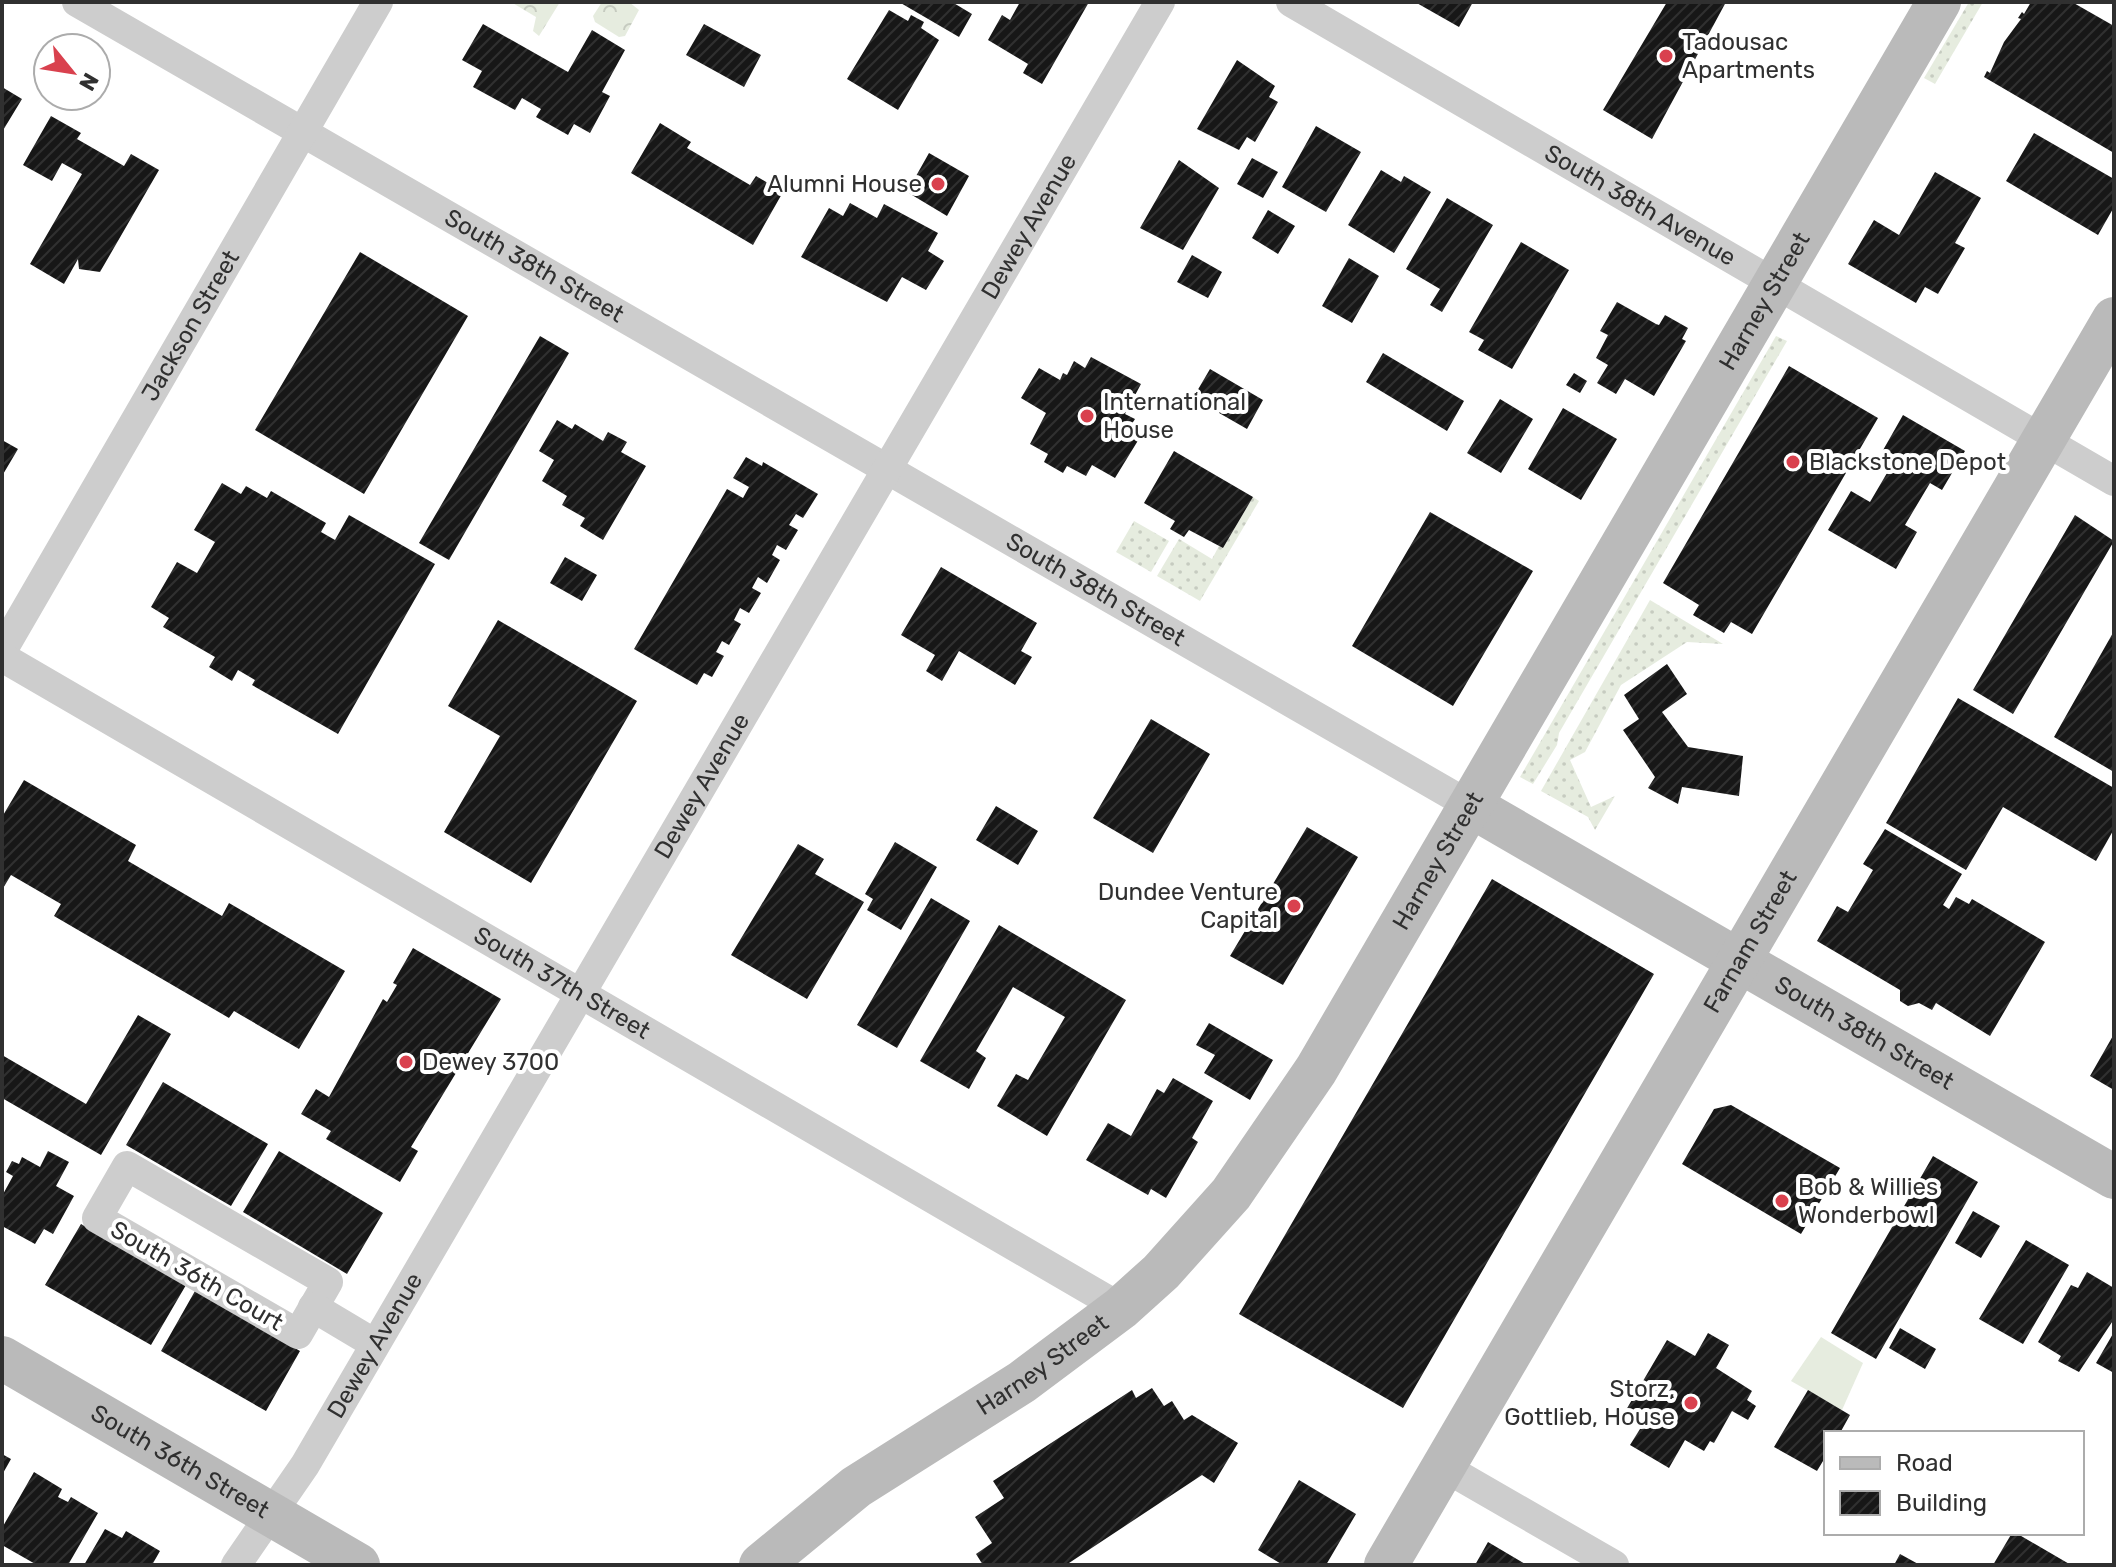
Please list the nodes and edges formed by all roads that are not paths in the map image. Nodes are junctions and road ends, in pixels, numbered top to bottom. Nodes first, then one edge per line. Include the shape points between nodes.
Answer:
1 (77, 2) edge
2 (378, 2) edge
3 (1160, 2) edge
4 (1291, 2) edge
5 (1939, 2) edge
6 (303, 133) junction
7 (1775, 284) junction
8 (2114, 319) edge
9 (2043, 440) junction
10 (887, 471) junction
11 (2114, 481) edge
12 (2, 651) edge
13 (2, 657) edge
14 (1471, 806) junction
15 (1740, 959) junction
16 (580, 994) junction
17 (2114, 1177) edge
18 (313, 1307) junction
19 (1121, 1308) junction
20 (375, 1344) junction
21 (2, 1358) edge
22 (1444, 1467) junction
23 (270, 1516) junction
24 (236, 1565) edge
25 (358, 1565) edge
26 (761, 1565) edge
27 (1386, 1565) edge
28 (1614, 1565) edge

1 - 6 street, South 38th Street
2 - 6 street, Jackson Street
3 - 10 street, Dewey Avenue
4 - 7 street, South 38th Avenue
5 - 7 main road, Harney Street
6 - 10 street, South 38th Street
6 - 12 street, Jackson Street
7 - 9 street, South 38th Avenue
7 - 14 main road, Harney Street
8 - 9 main road, Farnam Street
9 - 11 street, South 38th Avenue
9 - 15 main road, Farnam Street
10 - 14 street, South 38th Street
10 - 16 street, Dewey Avenue
13 - 16 street, South 37th Street
14 - 15 main road, South 38th Street
14 - 19 main road, Harney Street via 1262,1152 1197,1234
15 - 17 main road, South 38th Street
15 - 22 main road, Farnam Street
16 - 19 street, South 37th Street
16 - 20 street, Dewey Avenue
18 - 18 street, South 36th Court via 328,1282 127,1166 97,1218 298,1334
18 - 20 street, South 36th Court
19 - 26 main road, Harney Street via 1022,1382 856,1487
20 - 23 street, Dewey Avenue
21 - 23 main road, South 36th Street
22 - 27 main road, Farnam Street
22 - 28 street
23 - 24 street, Dewey Avenue
23 - 25 main road, South 36th Street

